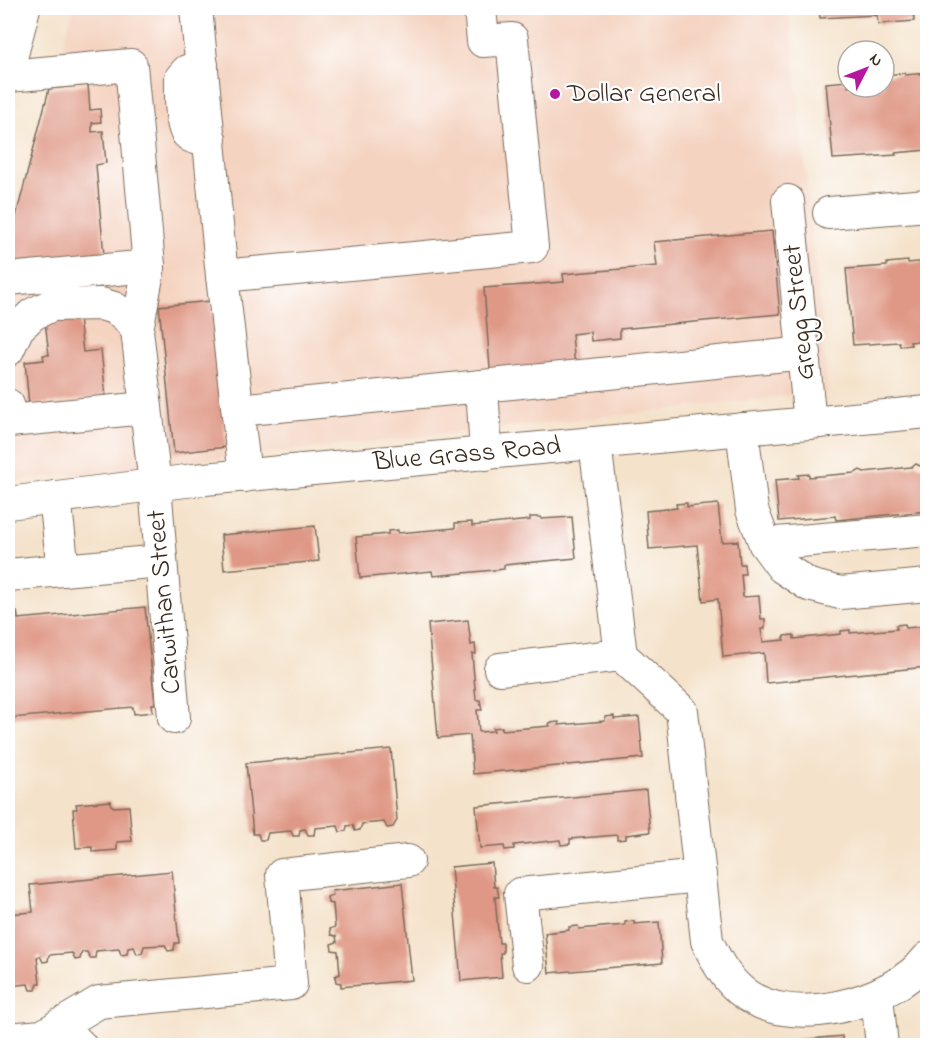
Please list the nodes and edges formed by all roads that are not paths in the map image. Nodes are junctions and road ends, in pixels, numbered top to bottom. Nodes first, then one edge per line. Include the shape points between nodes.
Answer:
1 (196, 8) edge
2 (480, 8) edge
3 (16, 22) edge
4 (8, 69) edge
5 (8, 76) edge
6 (788, 201) dead end
7 (927, 205) edge
8 (829, 213) dead end
9 (149, 266) junction
10 (222, 276) junction
11 (8, 279) edge
12 (137, 330) junction
13 (11, 335) edge
14 (805, 353) junction
15 (482, 386) junction
16 (146, 408) junction
17 (238, 410) junction
18 (927, 412) edge
19 (8, 416) edge
20 (810, 423) junction
21 (742, 429) junction
22 (595, 443) junction
23 (486, 454) junction
24 (245, 476) junction
25 (155, 485) junction
26 (55, 497) junction
27 (8, 503) edge
28 (927, 530) edge
29 (765, 544) junction
30 (161, 561) junction
31 (63, 570) junction
32 (8, 575) edge
33 (927, 585) edge
34 (621, 655) junction
35 (500, 669) dead end
36 (174, 718) dead end
37 (408, 861) dead end
38 (700, 876) junction
39 (927, 958) edge
40 (528, 965) dead end
41 (877, 996) junction
42 (70, 1035) edge
43 (8, 1039) edge
44 (882, 1046) edge

1 - 10 street
2 - 10 street via 483,41 512,39 532,247
3 - 4 street
5 - 9 street, Carwithan Street via 130,65
6 - 14 street, Gregg Street
7 - 8 street
9 - 11 street
9 - 12 street, Carwithan Street
10 - 17 street
12 - 13 street via 114,308 87,303 52,305 33,314
12 - 16 street, Carwithan Street
14 - 15 street
14 - 20 street, Gregg Street
15 - 17 street
15 - 23 street
16 - 19 street
16 - 25 street, Carwithan Street
17 - 24 street
18 - 20 street, Blue Grass Road
20 - 21 street, Blue Grass Road
21 - 22 street, Blue Grass Road
21 - 29 street via 752,510
22 - 23 street, Blue Grass Road
22 - 34 street
23 - 24 street, Blue Grass Road
24 - 25 street, Blue Grass Road
25 - 26 street, Blue Grass Road
25 - 30 street, Carwithan Street
26 - 27 street, Blue Grass Road
26 - 31 street
28 - 29 street
29 - 33 street via 782,567 809,585 840,593
30 - 31 street
30 - 36 street, Carwithan Street
31 - 32 street
34 - 35 street
34 - 38 street via 682,711
37 - 42 street via 282,875 291,984 99,1002
38 - 40 street via 520,894
38 - 41 street via 707,941 720,969 741,991 768,1006 798,1010 827,1009
39 - 41 street via 920,968
41 - 44 street
42 - 43 street

